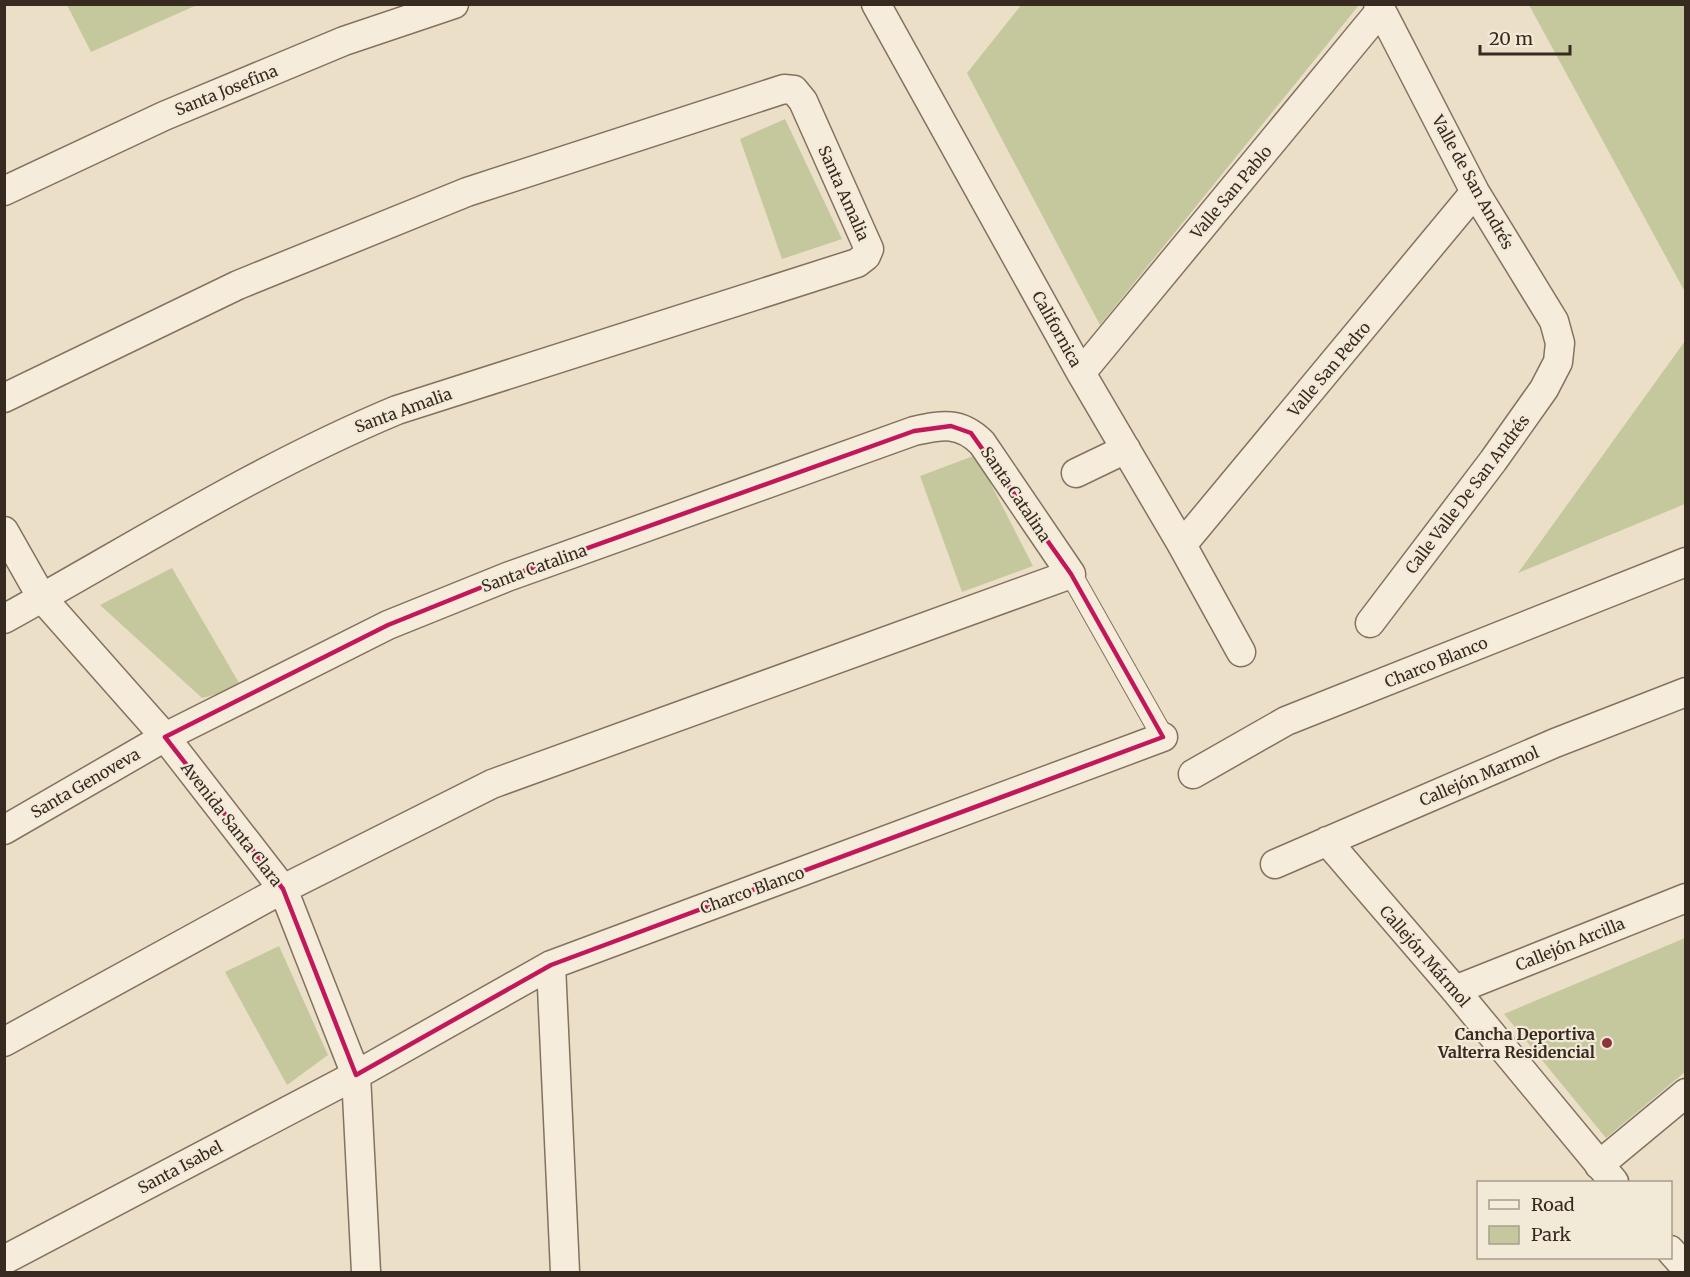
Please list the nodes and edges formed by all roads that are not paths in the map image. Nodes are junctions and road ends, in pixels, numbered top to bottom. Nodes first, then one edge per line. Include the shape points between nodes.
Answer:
1 (454, 4) edge
2 (876, 4) edge
3 (1379, 8) edge
4 (4, 191) edge
5 (1475, 192) junction
6 (1558, 362) joint
7 (1081, 373) junction
8 (4, 398) edge
9 (1126, 449) junction
10 (1076, 473) dead end
11 (4, 531) edge
12 (1182, 545) junction
13 (1686, 562) edge
14 (1071, 574) junction
15 (42, 598) junction
16 (4, 619) edge
17 (1371, 623) dead end
18 (1241, 652) dead end
19 (1686, 692) edge
20 (165, 737) junction
21 (1162, 737) joint
22 (1193, 774) dead end
23 (4, 830) edge
24 (1327, 841) junction
25 (1275, 864) dead end
26 (283, 889) junction
27 (1686, 898) edge
28 (551, 965) junction
29 (1455, 990) junction
30 (4, 1042) edge
31 (356, 1075) junction
32 (1686, 1093) edge
33 (1607, 1174) edge
34 (1672, 1251) edge
35 (4, 1260) edge
36 (1686, 1268) edge
37 (366, 1272) edge
38 (566, 1272) edge

1 - 4 street, Santa Josefina via 344,41 164,116
2 - 7 street, Californica
3 - 5 street, Valle de San Andrés
3 - 7 street, Valle San Pablo
5 - 6 street, Valle de San Andrés via 1554,321 1560,343
5 - 12 street, Valle San Pedro
6 - 17 street, Calle Valle De San Andrés via 1544,389 1493,461
7 - 9 street, Californica
8 - 15 street, Santa Amalia via 238,285 467,192 784,89 794,90 803,101 869,249 857,263 397,410 335,435
9 - 10 street
9 - 12 street, Californica
11 - 15 street, Avenida Santa Clara
12 - 18 street, Californica
13 - 22 street, Charco Blanco via 1286,721
14 - 20 street, Santa Catalina via 982,443 960,428 933,427 442,603 388,625
14 - 21 street
14 - 26 street via 492,784
15 - 16 street
15 - 20 street, Avenida Santa Clara
19 - 24 street, Callejón Marmol via 1555,743
20 - 23 street, Santa Genoveva
20 - 26 street, Avenida Santa Clara
21 - 28 street, Charco Blanco
24 - 25 street, Callejón Marmol
24 - 29 street, Callejón Mármol
26 - 30 street
26 - 31 street, Avenida Santa Clara
27 - 29 street, Callejón Arcilla
28 - 31 street, Charco Blanco
28 - 38 street
29 - 33 street, Callejón Mármol
31 - 35 street, Santa Isabel
31 - 37 street, Avenida Santa Clara
32 - 33 street
34 - 36 street

